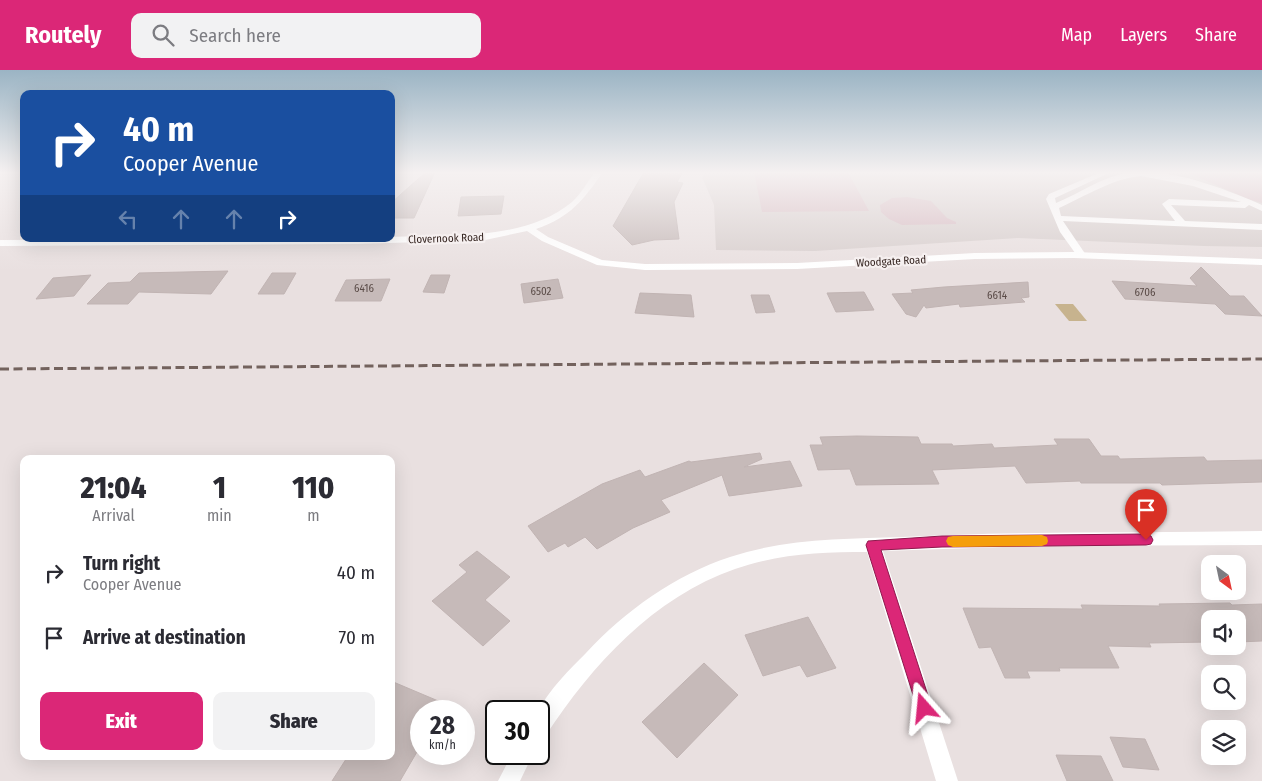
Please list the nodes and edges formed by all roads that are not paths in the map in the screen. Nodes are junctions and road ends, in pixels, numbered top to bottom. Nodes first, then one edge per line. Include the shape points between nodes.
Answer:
1 (572, 205) edge
2 (1058, 205) edge
3 (1167, 205) edge
4 (1227, 205) edge
5 (1054, 207) joint
6 (1260, 207) edge
7 (1057, 218) junction
8 (1182, 224) junction
9 (1262, 227) edge
10 (529, 228) junction
11 (395, 239) edge
12 (40, 242) edge
13 (0, 243) edge
14 (1081, 255) junction
15 (1262, 262) edge
16 (1262, 538) edge
17 (873, 545) junction
18 (550, 710) edge
19 (517, 765) edge
20 (509, 781) edge
21 (947, 781) edge

1 - 10 street, Clovernook Road
2 - 5 lane
3 - 8 lane
4 - 6 lane
5 - 7 lane
7 - 8 lane
7 - 14 lane
8 - 9 lane
10 - 11 street, Clovernook Road via 486,237
10 - 14 street, Woodgate Road via 586,258 645,267 797,266 975,256
12 - 13 street, Clovernook Road
14 - 15 street, Woodgate Road
16 - 17 street via 942,541
17 - 18 street via 818,546 782,551 730,564 693,581 626,626 590,659
17 - 21 street
19 - 20 street

